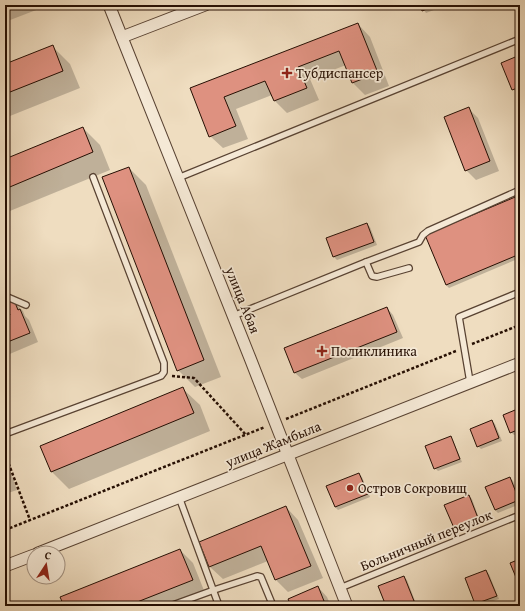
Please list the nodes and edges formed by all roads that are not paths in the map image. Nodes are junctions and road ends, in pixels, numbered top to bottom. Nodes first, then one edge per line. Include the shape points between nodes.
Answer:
1 (109, 5) edge
2 (205, 5) edge
3 (122, 37) junction
4 (520, 39) edge
5 (93, 177) dead end
6 (178, 178) junction
7 (520, 190) edge
8 (366, 262) junction
9 (409, 268) dead end
10 (520, 292) edge
11 (5, 296) edge
12 (26, 305) dead end
13 (233, 316) junction
14 (520, 363) edge
15 (470, 382) junction
16 (5, 434) edge
17 (288, 454) junction
18 (178, 497) junction
19 (520, 515) edge
20 (58, 545) edge
21 (26, 558) edge
22 (5, 566) edge
23 (340, 588) junction
24 (214, 590) junction
25 (170, 606) edge
26 (220, 606) edge
27 (273, 606) edge
28 (347, 606) edge

1 - 3 street, улица Абая
2 - 3 street
3 - 6 street, улица Абая
4 - 6 lane
5 - 16 lane via 164,363 164,372 161,376
6 - 13 street, улица Абая
7 - 8 lane via 428,231 419,242
8 - 9 lane via 372,276 377,277
8 - 13 lane
10 - 15 lane via 459,316
11 - 12 lane
13 - 17 street, улица Абая
14 - 15 street, улица Жамбыла
15 - 17 street, улица Жамбыла
17 - 18 street, улица Жамбыла
17 - 23 street, улица Абая
18 - 20 street, улица Жамбыла
18 - 24 lane
19 - 23 lane, Больничный переулок
21 - 22 street
23 - 28 street, улица Абая
24 - 25 lane
24 - 26 lane
24 - 27 lane via 260,576

